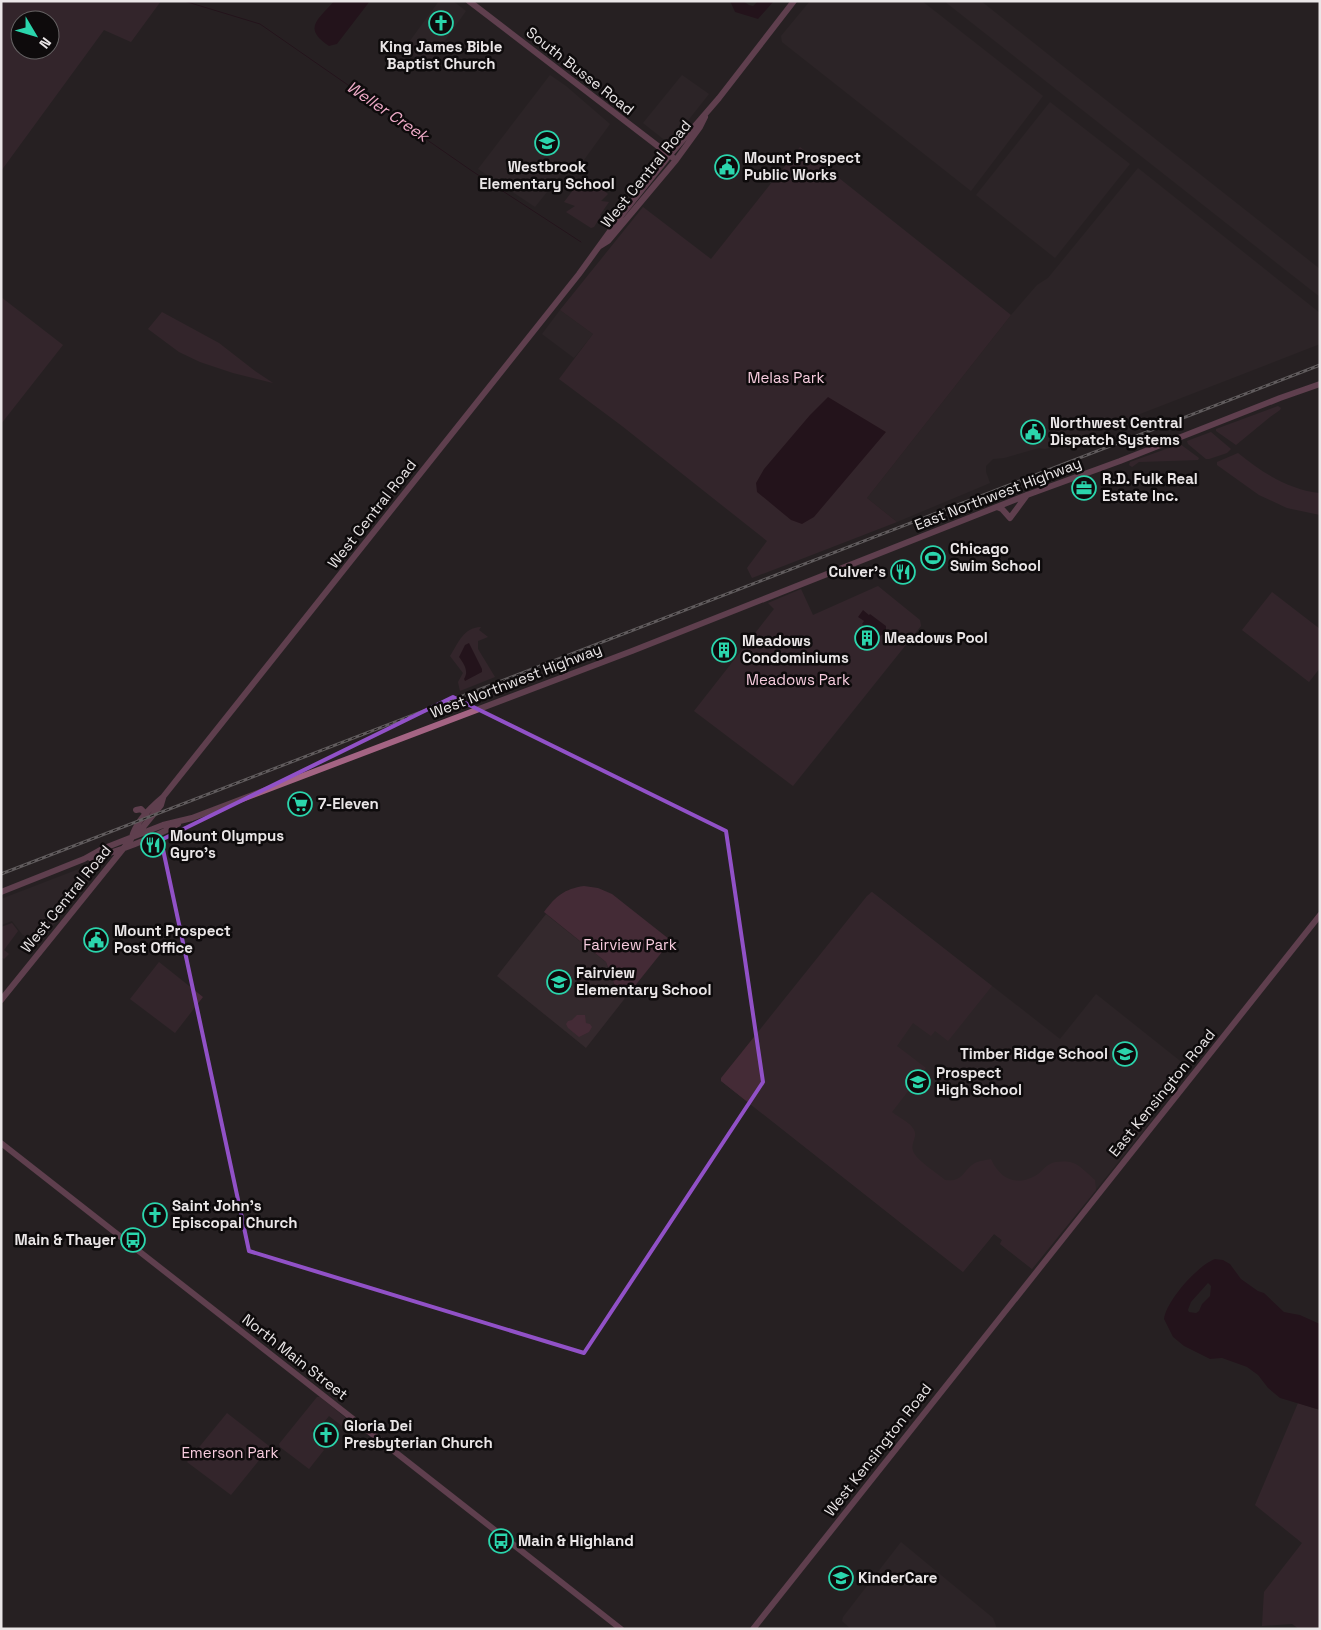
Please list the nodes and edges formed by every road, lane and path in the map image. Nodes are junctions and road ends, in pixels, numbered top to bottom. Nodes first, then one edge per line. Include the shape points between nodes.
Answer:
1 (470, 1) edge
2 (794, 1) edge
3 (706, 113) junction
4 (669, 156) junction
5 (676, 160) junction
6 (600, 246) junction
7 (1320, 384) edge
8 (1027, 495) junction
9 (997, 507) junction
10 (854, 564) joint
11 (163, 797) junction
12 (136, 810) dead end
13 (146, 814) junction
14 (186, 820) junction
15 (148, 822) junction
16 (153, 829) junction
17 (132, 837) junction
18 (124, 847) junction
19 (84, 859) junction
20 (1, 892) edge
21 (1320, 915) edge
22 (1, 1000) edge
23 (1, 1143) edge
24 (1023, 1286) joint
25 (621, 1629) edge
26 (753, 1629) edge

1 - 4 main road, South Busse Road
2 - 3 main road, West Central Road
3 - 4 main road, West Central Road
3 - 5 main road, West Central Road
4 - 5 main road, South Busse Road
4 - 6 main road, West Central Road
5 - 6 main road, West Central Road via 608,241
6 - 11 main road, West Central Road
7 - 8 main road, East Northwest Highway
8 - 9 main road, East Northwest Highway
8 - 9 main road via 1010,518
9 - 10 main road, East Northwest Highway
10 - 14 main road, West Northwest Highway
11 - 13 main road, West Central Road
11 - 15 main road, West Central Road
12 - 13 main road
13 - 17 main road, West Central Road
14 - 16 main road, West Northwest Highway
14 - 18 main road, West Northwest Highway
15 - 16 main road
15 - 17 main road, West Central Road
16 - 17 main road, West Northwest Highway
17 - 18 main road, West Central Road
17 - 19 main road, West Northwest Highway
18 - 19 main road, West Northwest Highway via 103,856
18 - 22 main road, West Central Road
19 - 20 main road, West Northwest Highway
21 - 24 main road, East Kensington Road
23 - 25 main road, North Main Street
24 - 26 main road, West Kensington Road

